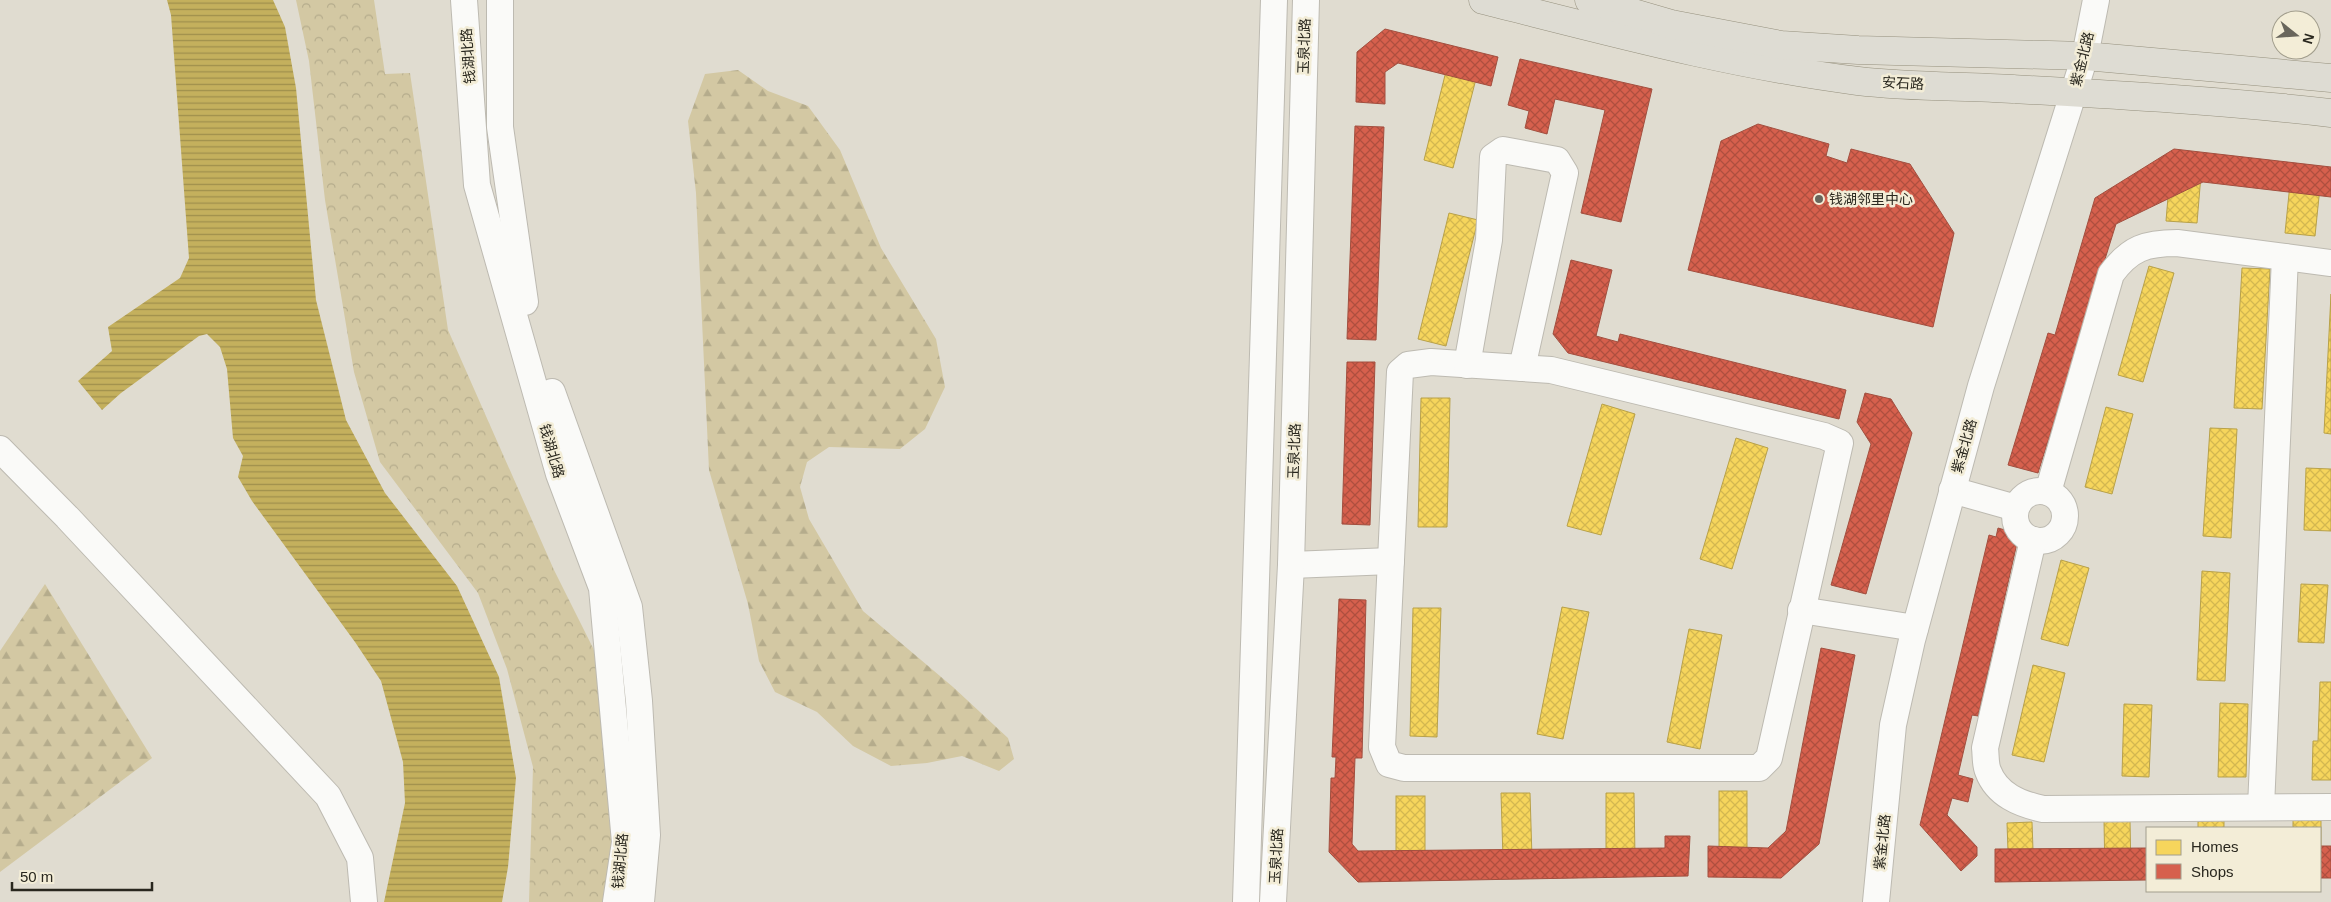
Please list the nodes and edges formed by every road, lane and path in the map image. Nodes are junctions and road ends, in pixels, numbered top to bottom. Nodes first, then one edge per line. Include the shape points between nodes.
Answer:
1 (464, 0) edge
2 (500, 0) edge
3 (1274, 0) edge
4 (1306, 0) edge
5 (1484, 0) edge
6 (1589, 0) edge
7 (2096, 0) edge
8 (2085, 56) junction
9 (2331, 78) edge
10 (2074, 92) junction
11 (2331, 114) edge
12 (2285, 257) junction
13 (2331, 263) edge
14 (1467, 365) junction
15 (1522, 368) junction
16 (0, 449) edge
17 (1952, 490) junction
18 (2048, 492) junction
19 (2016, 508) junction
20 (2033, 540) junction
21 (1391, 561) junction
22 (1290, 565) junction
23 (1801, 610) junction
24 (1915, 628) junction
25 (2261, 807) junction
26 (2331, 807) edge
27 (364, 902) edge
28 (616, 902) edge
29 (641, 902) edge
30 (1246, 902) edge
31 (1273, 902) edge
32 (1876, 902) edge

1 - 28 street, 钱湖北路 via 477,185 559,474 602,588 625,842
2 - 29 street, 钱湖北路 via 500,127 526,316 629,607 639,701 647,835
3 - 30 street, 玉泉北路
4 - 22 street, 玉泉北路
5 - 10 main road, 安石路 via 1661,44 1776,68 1860,81
6 - 8 main road via 1671,24 1781,45
7 - 8 street, 紫金北路
8 - 9 main road
8 - 10 street, 紫金北路
10 - 11 main road, 安石路 via 2267,106
10 - 17 street, 紫金北路 via 1981,386
12 - 13 street
12 - 18 street via 2154,243 2133,251 2121,260 2111,274
12 - 25 street
14 - 15 street
14 - 15 street via 1488,240 1493,157 1503,150 1557,160 1565,173
14 - 21 street via 1423,363 1408,365 1400,372
15 - 23 street via 1552,370 1824,436 1840,443
16 - 27 street via 328,796 360,858
17 - 19 street
17 - 24 street, 紫金北路
18 - 19 street via 2035,491 2023,498
18 - 20 street via 2062,504 2064,523 2057,534 2046,540
19 - 20 street via 2019,528
20 - 25 street via 1985,748 1988,771 2001,791 2020,804 2043,809
21 - 22 street
21 - 23 street via 1382,747 1388,764 1404,768 1759,768 1769,758
22 - 31 street, 玉泉北路
23 - 24 street
24 - 32 street, 紫金北路 via 1893,725
25 - 26 street

